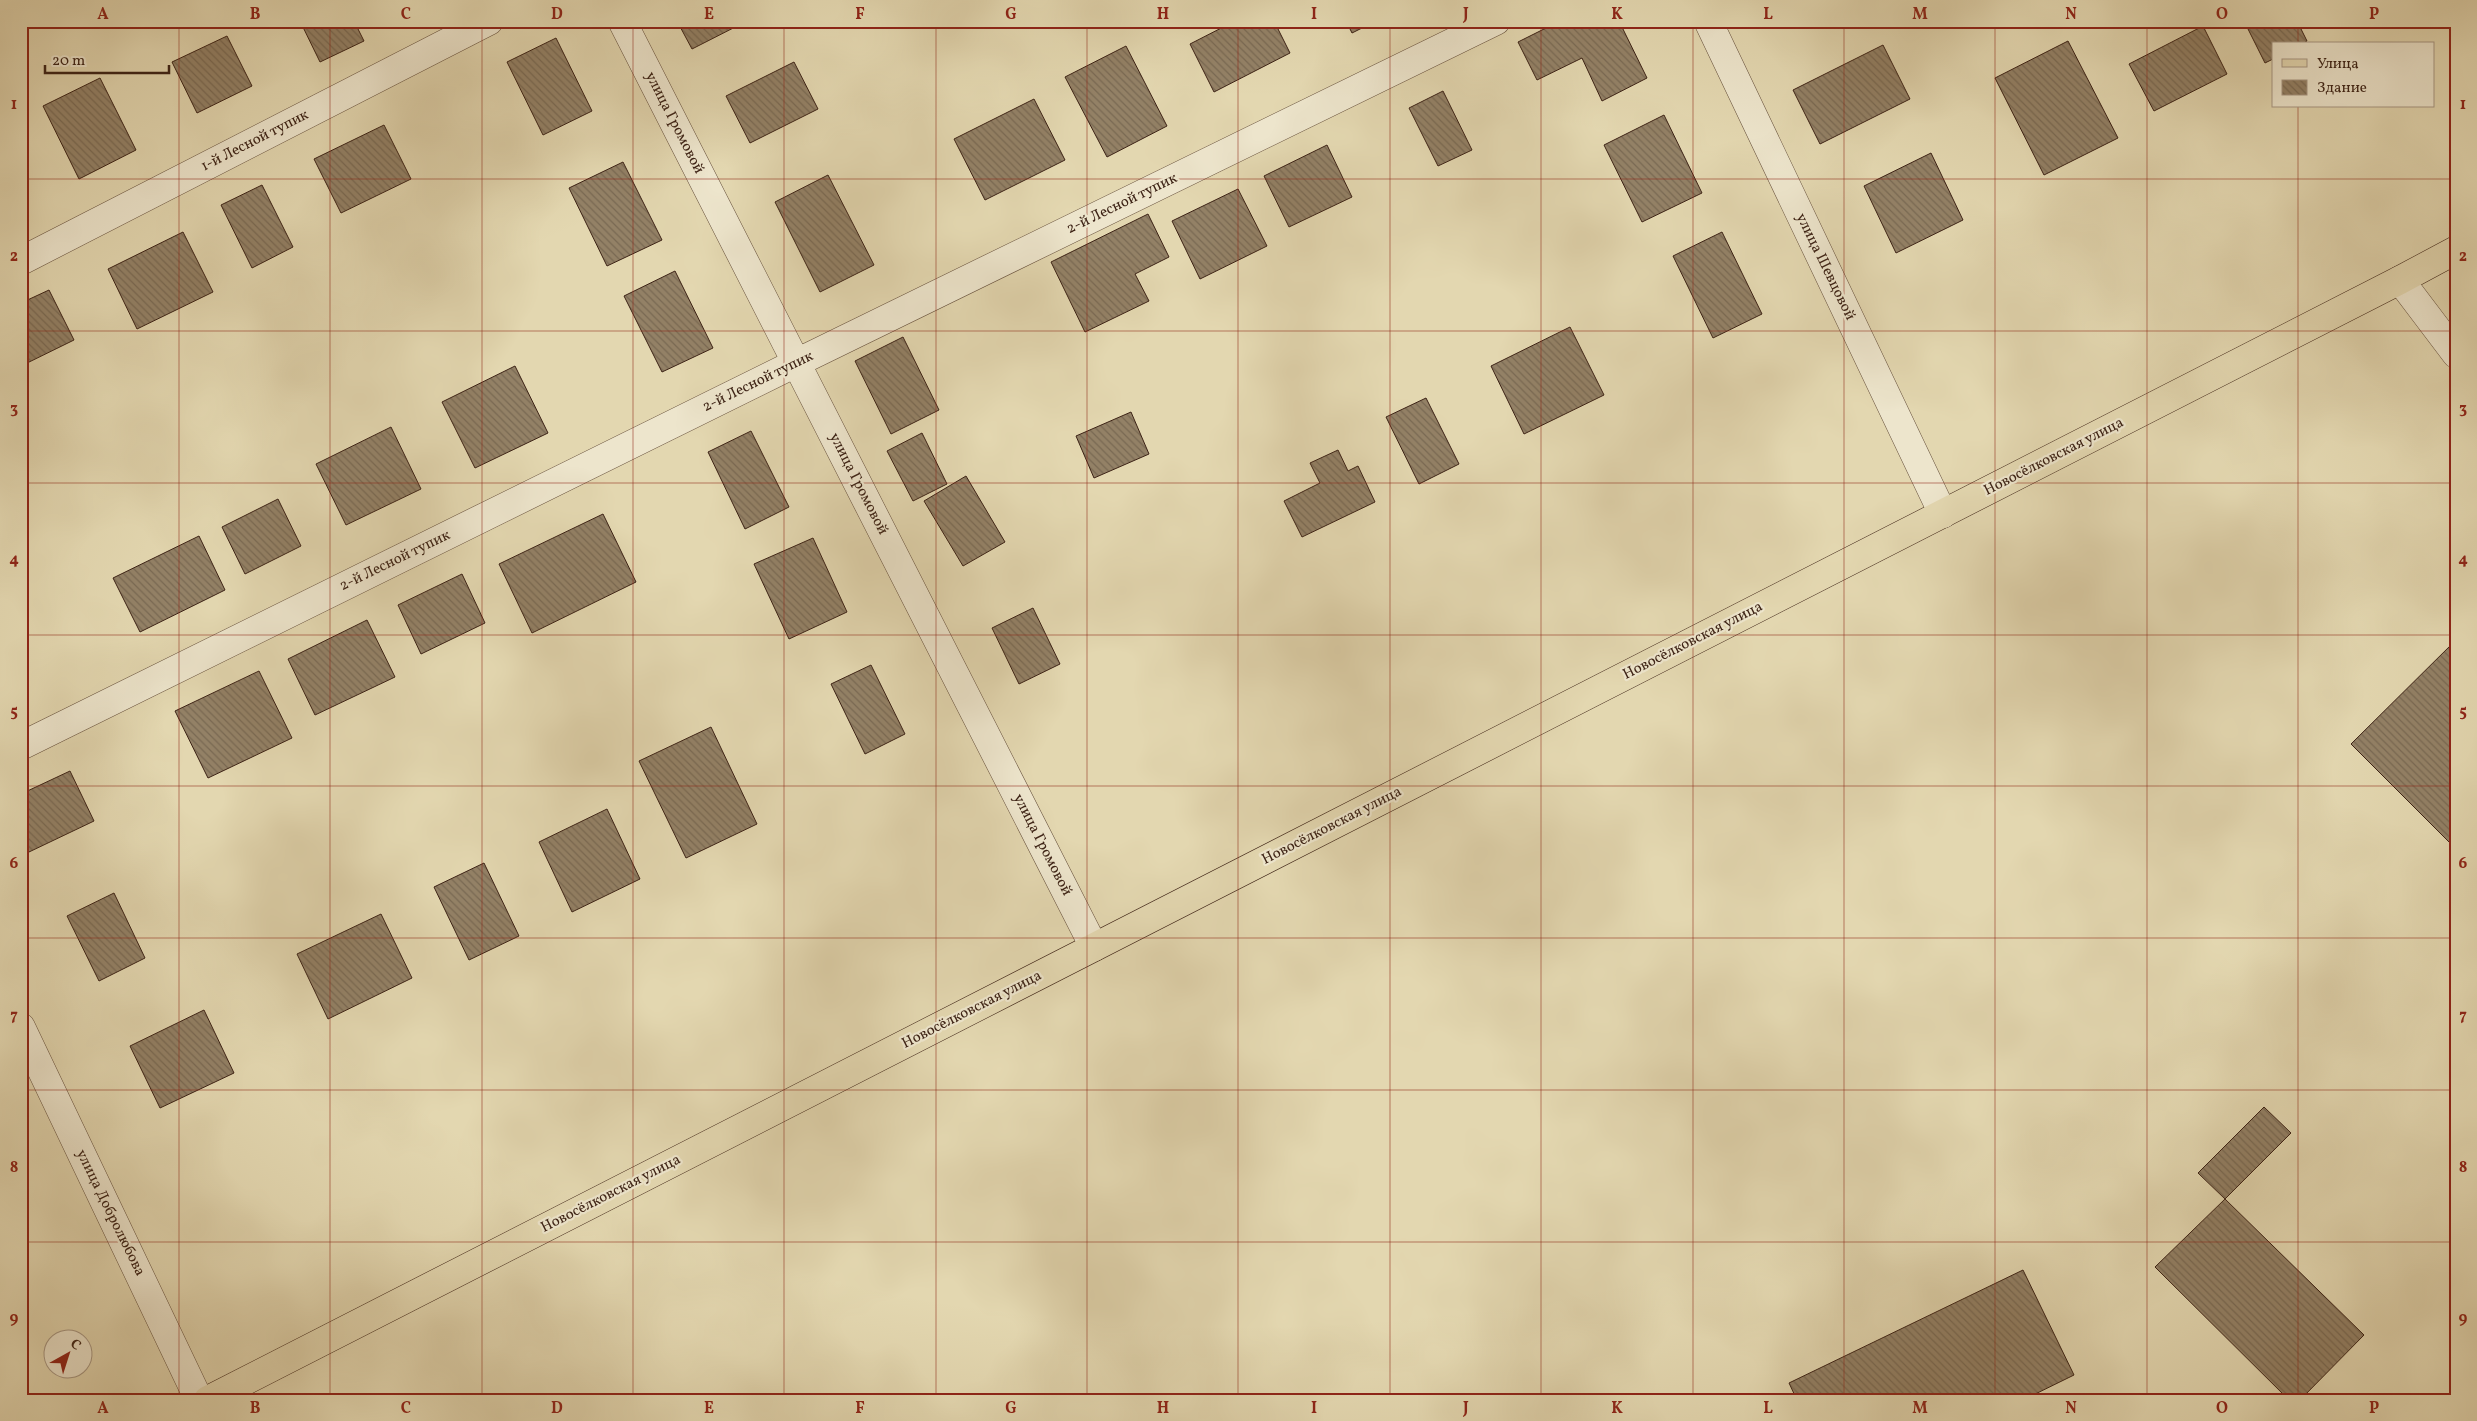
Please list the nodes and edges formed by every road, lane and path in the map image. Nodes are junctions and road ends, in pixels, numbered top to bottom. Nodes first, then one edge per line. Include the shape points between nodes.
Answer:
1 (489, 21) edge
2 (622, 21) edge
3 (1496, 21) edge
4 (1708, 21) edge
5 (2456, 250) edge
6 (21, 261) edge
7 (2400, 280) junction
8 (2456, 354) edge
9 (796, 363) junction
10 (1943, 514) junction
11 (21, 746) edge
12 (1094, 947) junction
13 (21, 1027) edge
14 (199, 1400) edge
15 (208, 1400) edge

1 - 6 street, 1-й Лесной тупик
2 - 9 street, улица Громовой
3 - 9 street, 2-й Лесной тупик
4 - 10 street, улица Шевцовой
5 - 7 main road, Новосёлковская улица
7 - 8 street
7 - 10 main road, Новосёлковская улица
9 - 11 street, 2-й Лесной тупик
9 - 12 street, улица Громовой
10 - 12 main road, Новосёлковская улица
12 - 15 main road, Новосёлковская улица
13 - 14 street, улица Добролюбова

